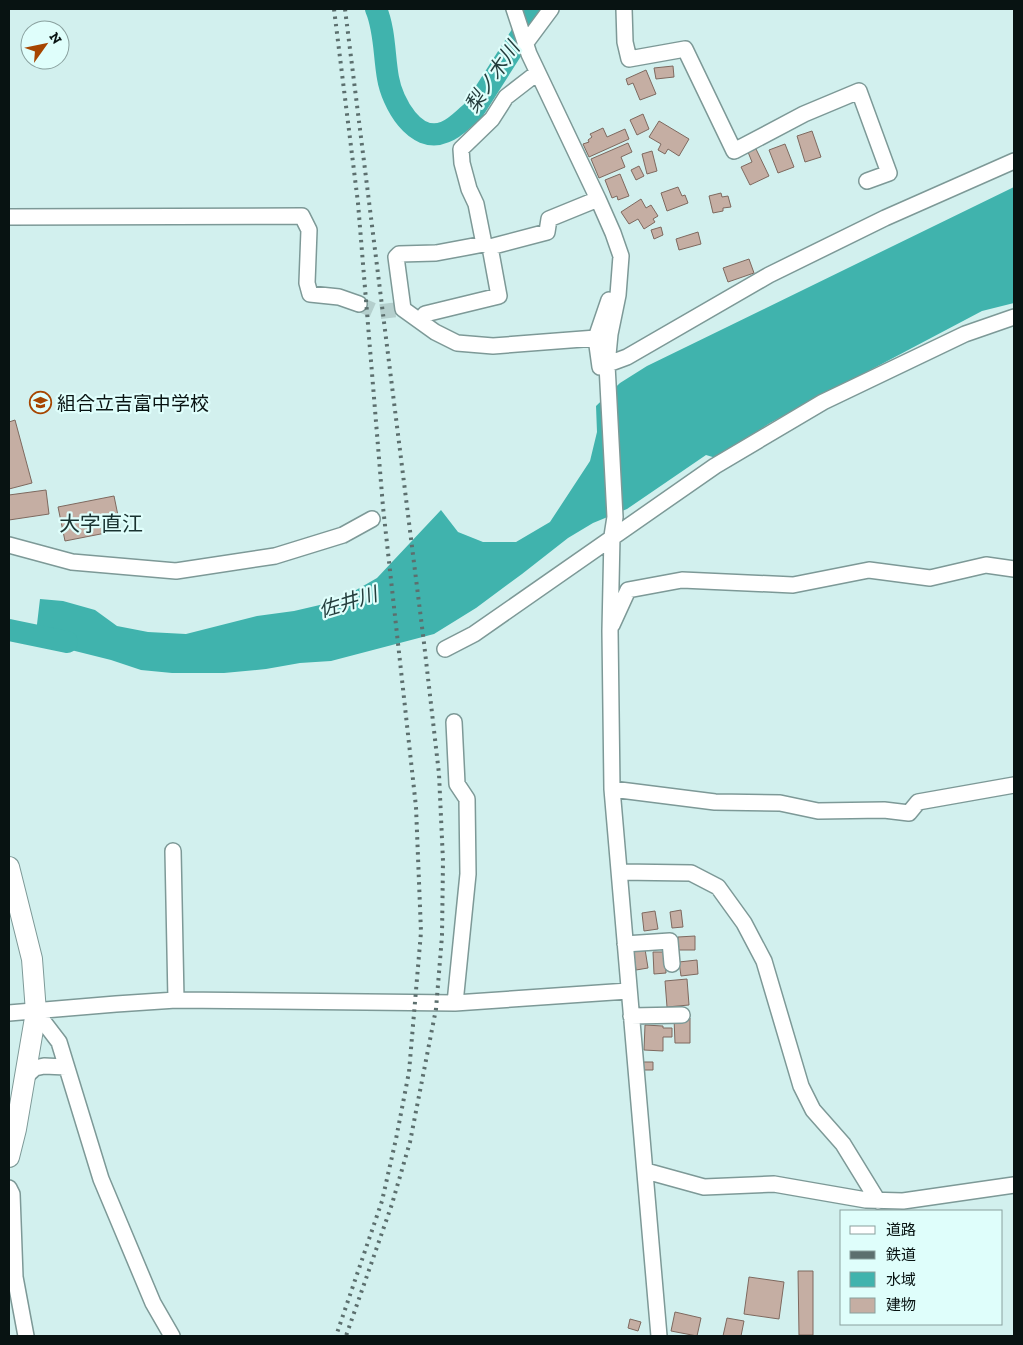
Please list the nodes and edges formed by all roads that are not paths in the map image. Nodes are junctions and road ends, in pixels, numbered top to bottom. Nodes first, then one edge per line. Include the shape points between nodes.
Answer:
1 (514, 9) edge
2 (551, 9) edge
3 (624, 9) edge
4 (525, 44) junction
5 (537, 72) junction
6 (1014, 161) edge
7 (867, 181) dead end
8 (598, 199) junction
9 (9, 217) edge
10 (487, 245) junction
11 (618, 295) junction
12 (359, 304) tunnel mouth
13 (425, 314) dead end
14 (1014, 317) edge
15 (596, 338) junction
16 (608, 365) junction
17 (372, 519) dead end
18 (614, 530) junction
19 (9, 545) edge
20 (1014, 569) edge
21 (610, 631) junction
22 (446, 649) dead end
23 (454, 722) dead end
24 (1014, 785) edge
25 (612, 789) junction
26 (173, 851) dead end
27 (620, 872) junction
28 (11, 879) edge
29 (625, 944) junction
30 (672, 964) dead end
31 (628, 991) junction
32 (176, 1000) junction
33 (455, 1003) junction
34 (36, 1012) junction
35 (9, 1014) edge
36 (682, 1015) dead end
37 (631, 1016) junction
38 (66, 1067) junction
39 (26, 1077) junction
40 (9, 1157) edge
41 (646, 1171) junction
42 (1014, 1185) edge
43 (9, 1188) edge
44 (878, 1200) junction
45 (26, 1336) edge
46 (172, 1336) edge
47 (660, 1336) edge

1 - 4 street
2 - 4 street
3 - 7 street via 629,58 685,49 734,152 804,114 859,91 889,173
4 - 5 street
5 - 8 street
5 - 10 street via 506,97 492,119 461,149 469,189
6 - 16 street via 885,218 768,275
8 - 10 street via 549,219 547,232
8 - 11 street via 621,256
9 - 12 street via 302,216 309,230 307,283 310,294 339,297
10 - 13 street via 499,296
10 - 15 street via 436,253 399,254 396,257 403,309 457,343 492,346
11 - 15 street via 611,295
11 - 16 street
14 - 18 street via 965,334 823,402
15 - 16 street via 600,367
16 - 18 street
17 - 19 street via 343,535 275,556 176,571 72,562
18 - 21 street
18 - 22 street via 474,634
20 - 21 street via 986,565 930,578 869,570 793,585 682,580 628,590
21 - 25 street
23 - 33 street via 457,784 467,799 468,865
24 - 25 street via 918,802 909,813 818,811 780,804 715,802
25 - 27 street
26 - 32 street
27 - 29 street
27 - 44 street via 691,873 718,887 744,923 764,961 801,1086 813,1110 843,1144
28 - 34 main road via 32,959
29 - 30 street via 670,941
29 - 31 street
31 - 33 street
31 - 37 street
32 - 33 street
32 - 34 street
34 - 35 street
34 - 38 street via 59,1042
34 - 39 main road
36 - 37 street
37 - 41 street
38 - 39 street via 35,1068
38 - 46 street via 118,1222 153,1303
39 - 40 main road
41 - 44 street via 704,1187 774,1184
41 - 47 street
42 - 44 street via 903,1201
43 - 45 street via 12,1194 15,1277

